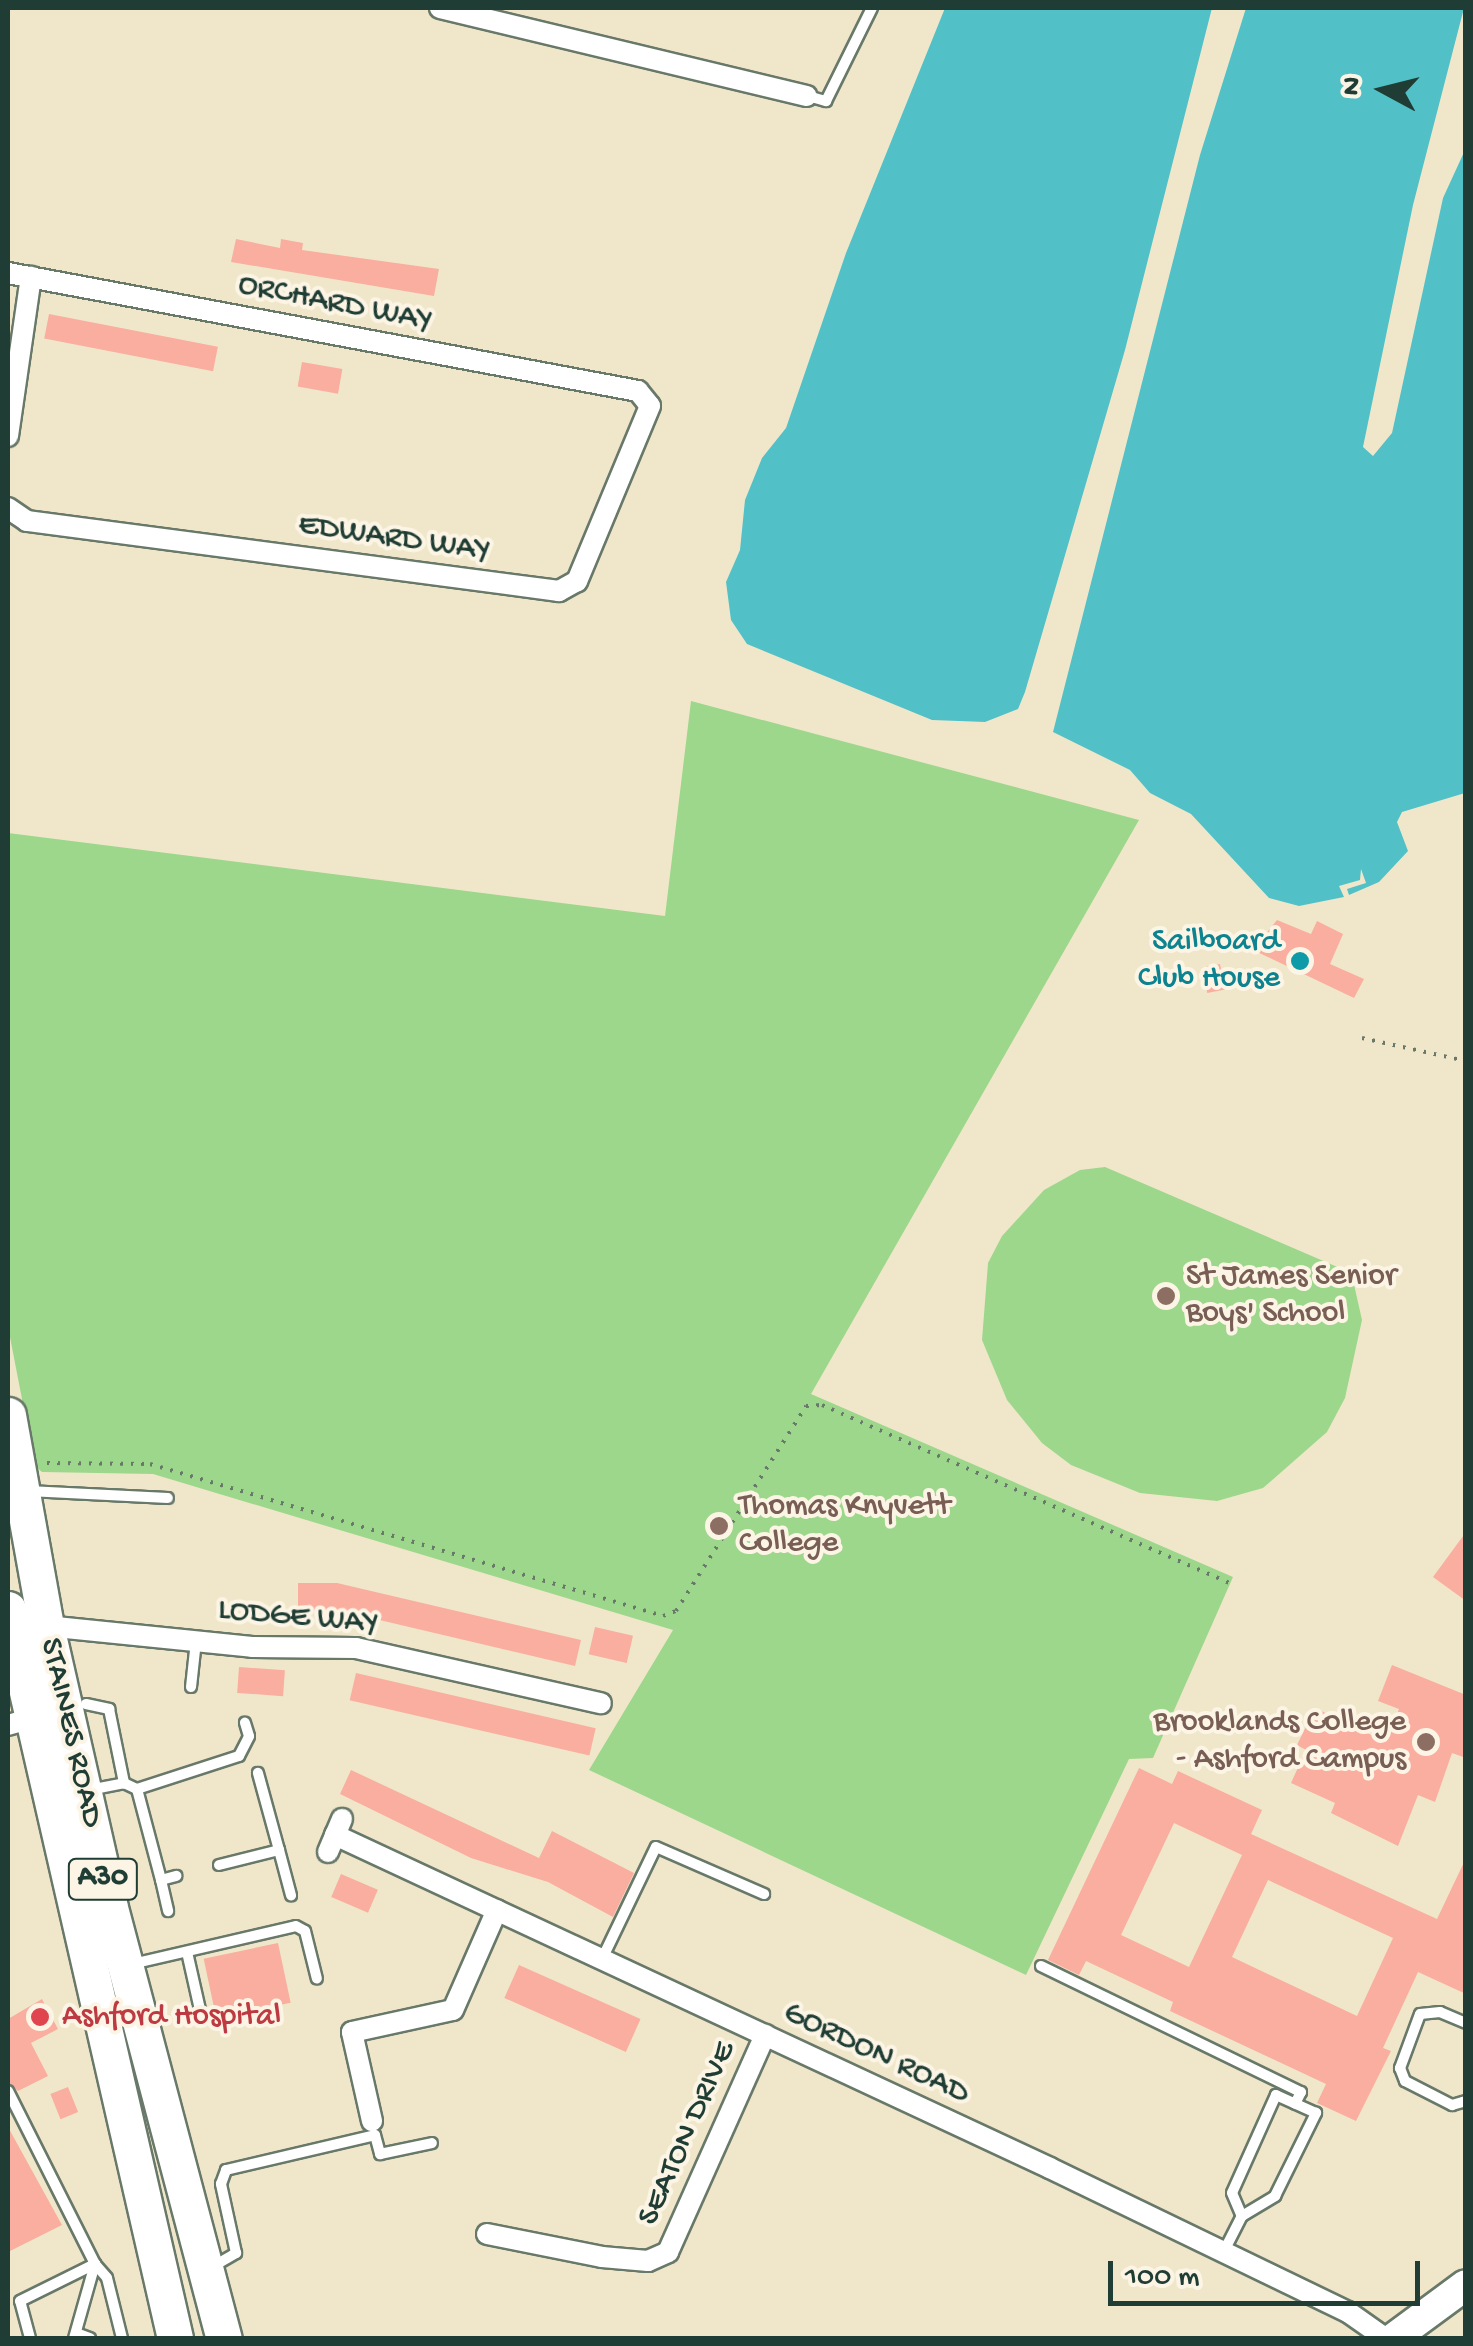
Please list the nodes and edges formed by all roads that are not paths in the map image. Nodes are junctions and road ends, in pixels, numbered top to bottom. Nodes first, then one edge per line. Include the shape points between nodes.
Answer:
1 (440, 8) edge
2 (872, 8) edge
3 (807, 96) joint
4 (8, 273) edge
5 (31, 278) junction
6 (648, 399) joint
7 (8, 436) edge
8 (8, 508) edge
9 (8, 1414) edge
10 (30, 1480) junction
11 (168, 1498) dead end
12 (8, 1609) edge
13 (46, 1626) junction
14 (196, 1640) junction
15 (191, 1687) dead end
16 (601, 1703) dead end
17 (86, 1704) dead end
18 (18, 1722) edge
19 (245, 1723) dead end
20 (258, 1773) dead end
21 (124, 1782) junction
22 (137, 1789) junction
23 (83, 1791) junction
24 (335, 1836) dead end
25 (279, 1850) junction
26 (219, 1865) dead end
27 (176, 1876) dead end
28 (160, 1880) junction
29 (764, 1894) dead end
30 (291, 1895) dead end
31 (168, 1910) dead end
32 (497, 1910) junction
33 (187, 1952) junction
34 (602, 1959) junction
35 (126, 1966) junction
36 (1041, 1966) dead end
37 (317, 1979) dead end
38 (201, 2014) dead end
39 (1466, 2024) edge
40 (765, 2035) junction
41 (8, 2091) edge
42 (1466, 2101) edge
43 (1296, 2104) junction
44 (372, 2121) dead end
45 (432, 2144) dead end
46 (1242, 2216) junction
47 (487, 2234) dead end
48 (1224, 2252) junction
49 (94, 2264) junction
50 (207, 2269) junction
51 (1466, 2285) edge
52 (75, 2336) edge
53 (30, 2338) edge
54 (90, 2338) edge
55 (122, 2338) edge
56 (175, 2338) edge
57 (224, 2338) edge
58 (1385, 2338) edge
59 (1394, 2338) edge

1 - 3 street
2 - 3 lane via 826,101
4 - 5 street, ORCHARD WAY
5 - 6 street, ORCHARD WAY via 638,391
5 - 7 street
6 - 8 street, EDWARD WAY via 650,414 577,581 559,591 27,521
9 - 10 highway, STAINES ROAD / A30
10 - 11 lane
10 - 13 highway, STAINES ROAD / A30
12 - 18 highway, STAINES ROAD / A30
13 - 14 street, LODGE WAY
13 - 23 highway, STAINES ROAD / A30
14 - 15 lane
14 - 16 street, LODGE WAY via 356,1648
17 - 21 lane via 110,1710
18 - 56 highway, STAINES ROAD / A30
19 - 22 lane via 249,1736 239,1756
20 - 25 lane
21 - 22 lane
21 - 23 lane
22 - 28 lane
23 - 35 highway, STAINES ROAD / A30
24 - 32 street, GORDON ROAD
25 - 26 lane
25 - 30 lane
27 - 28 lane
28 - 31 lane
29 - 34 lane via 656,1847
32 - 34 street, GORDON ROAD
32 - 44 street via 454,2010 352,2032
33 - 35 lane
33 - 37 lane via 301,1927
33 - 38 lane
34 - 40 street, GORDON ROAD
35 - 50 highway, STAINES ROAD / A30
36 - 43 lane via 1301,2092
39 - 42 lane via 1440,2012 1420,2014 1400,2068 1405,2081 1452,2105
40 - 47 street, SEATON DRIVE via 668,2252 648,2262
40 - 48 street, GORDON ROAD
41 - 49 lane
43 - 46 lane via 1316,2113 1275,2196
43 - 46 lane via 1276,2095 1232,2194
45 - 50 lane via 380,2154 375,2135 226,2170 221,2184 236,2253
46 - 48 lane
48 - 58 street, GORDON ROAD via 1348,2312
49 - 52 lane
49 - 53 lane via 20,2301
49 - 55 lane via 107,2278
50 - 57 highway, STAINES ROAD / A30
51 - 59 main road
52 - 54 lane

